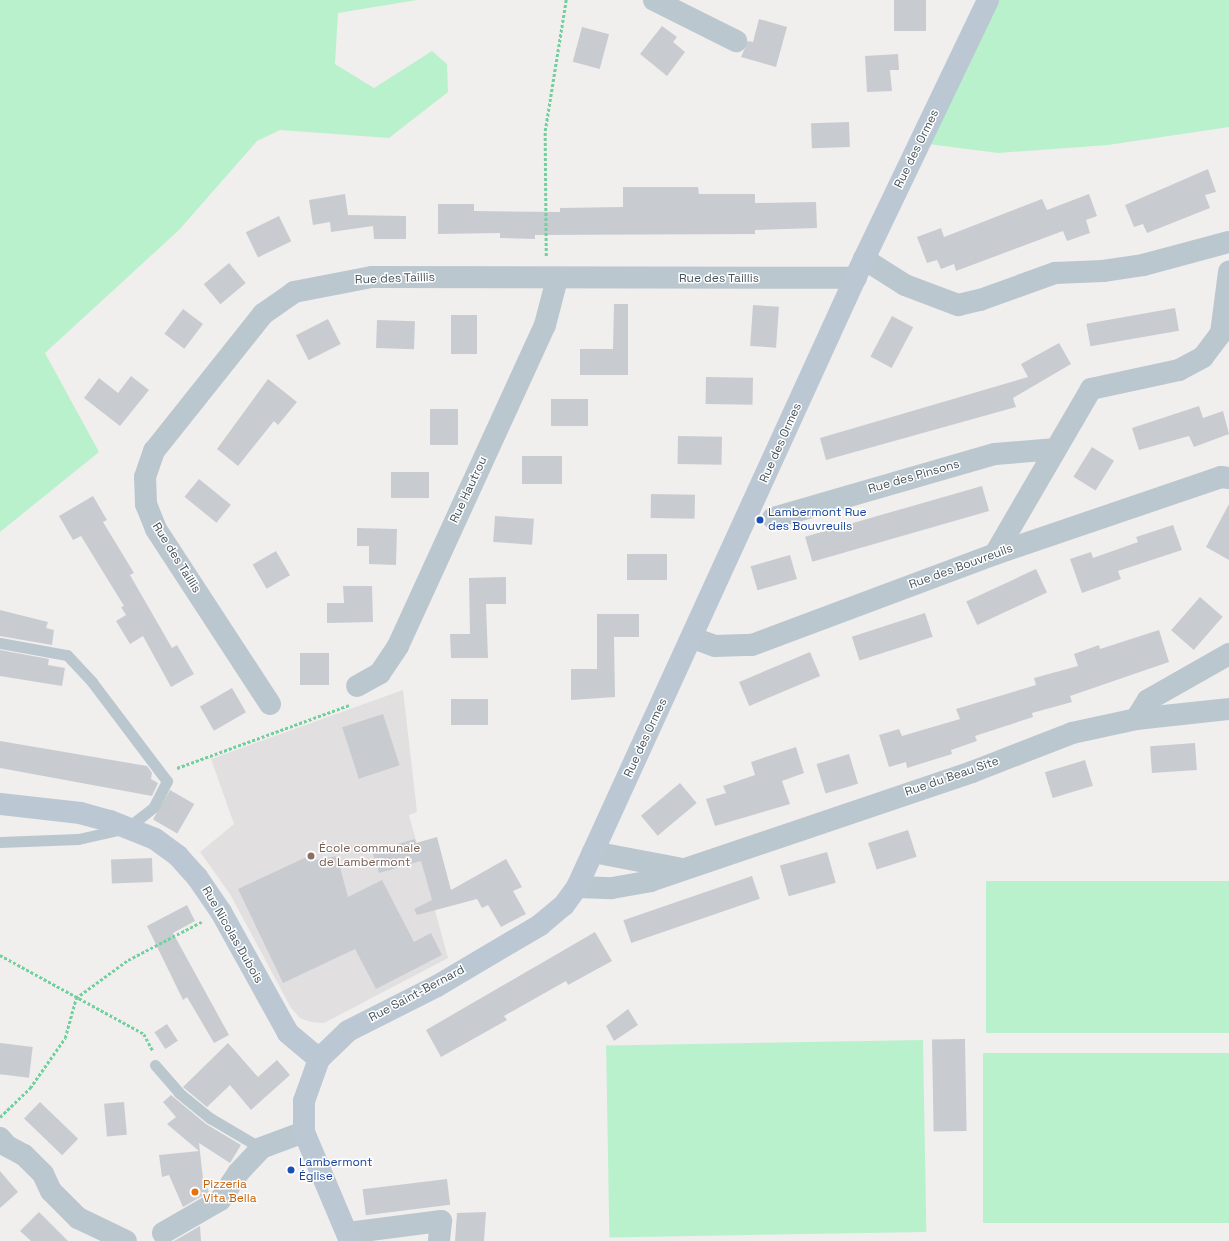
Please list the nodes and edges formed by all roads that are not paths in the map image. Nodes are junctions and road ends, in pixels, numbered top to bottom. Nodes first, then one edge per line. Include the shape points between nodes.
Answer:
1 (654, 0) edge
2 (988, 0) edge
3 (736, 41) dead end
4 (1229, 242) edge
5 (864, 259) junction
6 (1229, 272) edge
7 (856, 278) junction
8 (551, 279) junction
9 (1225, 334) edge
10 (1056, 449) junction
11 (1229, 478) edge
12 (773, 518) dead end
13 (995, 554) junction
14 (693, 638) junction
15 (0, 643) edge
16 (1229, 654) edge
17 (357, 686) road end
18 (270, 704) dead end
19 (1229, 709) edge
20 (1136, 719) junction
21 (0, 804) edge
22 (127, 828) junction
23 (0, 842) edge
24 (593, 852) junction
25 (680, 869) junction
26 (577, 887) junction
27 (319, 1059) junction
28 (154, 1065) road end
29 (304, 1132) junction
30 (0, 1138) edge
31 (261, 1148) junction
32 (163, 1233) dead end
33 (349, 1237) edge
34 (126, 1241) edge
35 (439, 1241) edge

1 - 3 street
2 - 5 street, Rue des Ormes
4 - 5 street via 1143,265 1103,271 1055,273 980,300 958,305 905,285
5 - 7 street, Rue des Ormes
6 - 9 street
7 - 8 street, Rue des Taillis
7 - 14 street, Rue des Ormes
8 - 17 street, Rue Hautrou via 545,325 398,646 380,673
8 - 18 street, Rue des Taillis via 372,277 294,292 263,314 154,451 145,477 146,504 156,529
9 - 10 street via 1203,357 1178,370 1091,389
10 - 12 street, Rue des Pinsons via 995,454
10 - 13 street
11 - 13 street, Rue des Bouvreuils via 1221,477
13 - 14 street, Rue des Bouvreuils via 752,645 715,646
14 - 24 street, Rue des Ormes
15 - 22 lane via 67,655 92,682 167,780 154,807
16 - 20 street via 1148,700
19 - 20 street, Rue du Beau Site
20 - 25 street, Rue du Beau Site via 1072,733 972,772
21 - 22 street, Rue Nicolas Dubois via 80,813
22 - 23 lane via 78,839
22 - 27 street, Rue Nicolas Dubois via 155,839 178,856 197,876 221,912 288,1033
24 - 25 street, Rue du Beau Site via 656,867
24 - 26 street, Rue des Ormes
25 - 26 street, Rue du Beau Site via 650,881 612,888
26 - 27 street, Rue Saint-Bernard via 564,905 540,925 436,986 348,1031
27 - 29 street, Rue Saint-Bernard via 304,1101
28 - 31 lane via 179,1093 210,1118
29 - 31 street
29 - 33 street, Rue Saint-Bernard
30 - 34 street via 7,1146 24,1155 43,1174 51,1191 78,1218
31 - 32 street via 238,1173 220,1200
33 - 35 street via 441,1221

